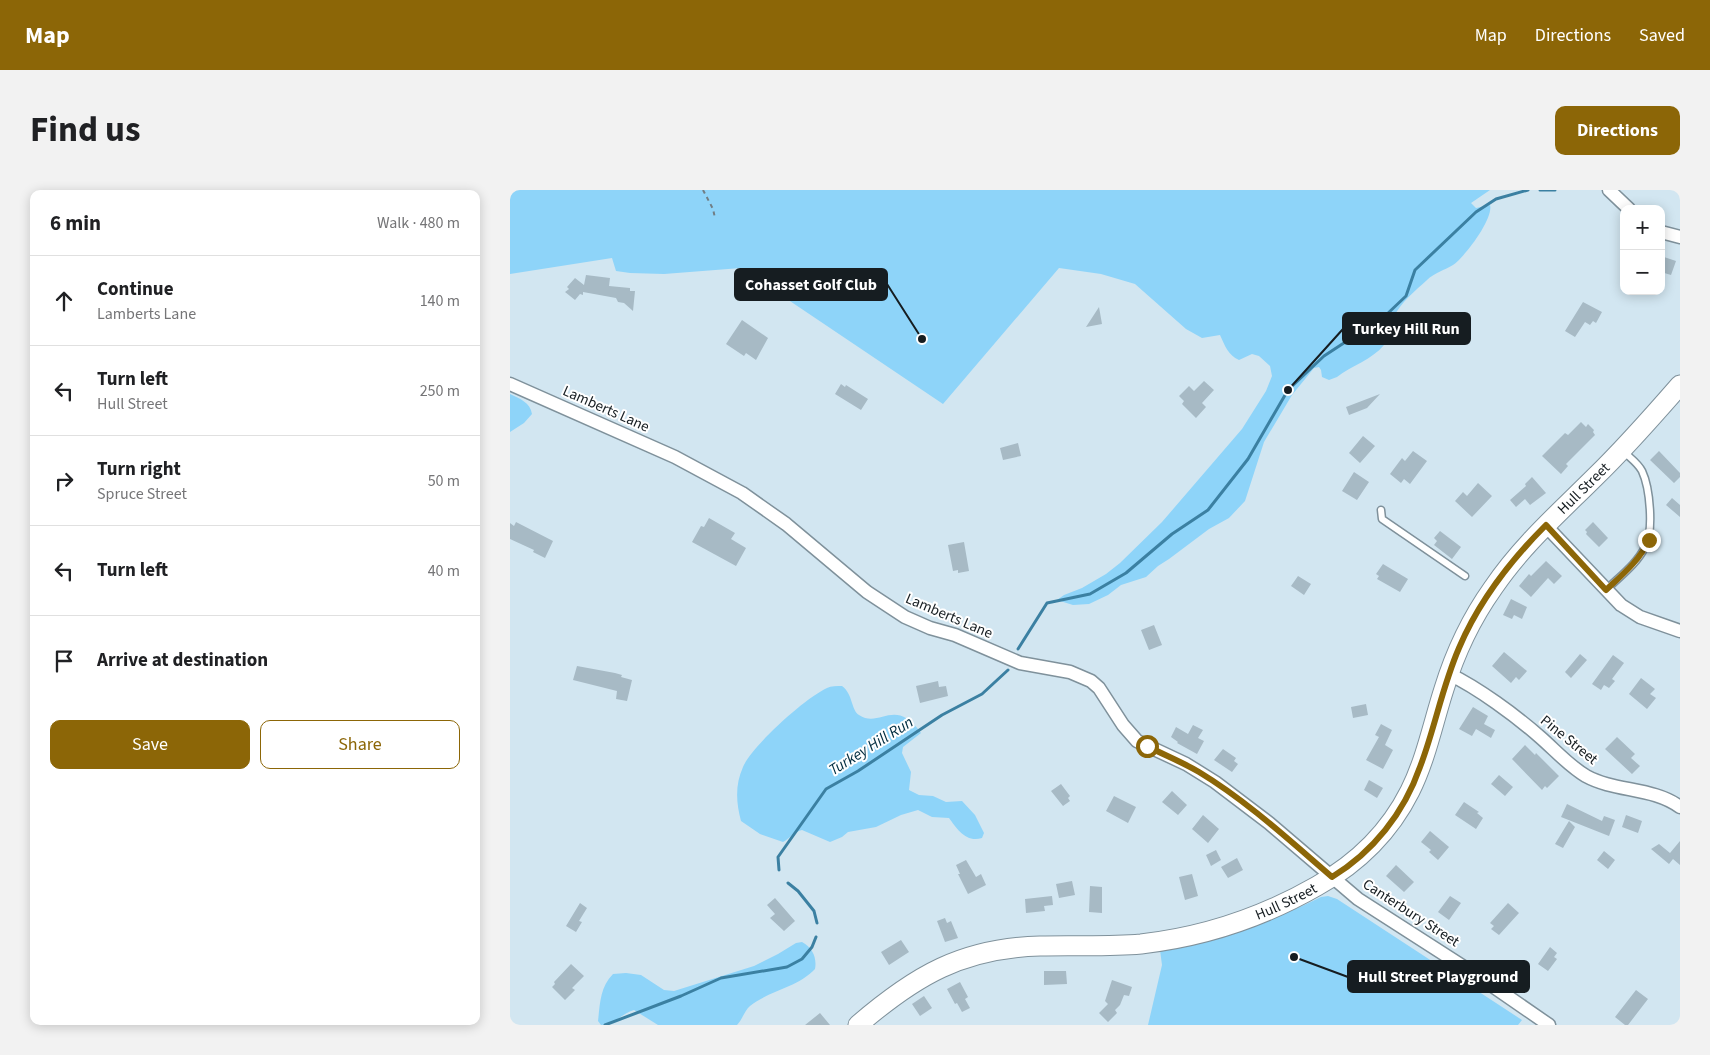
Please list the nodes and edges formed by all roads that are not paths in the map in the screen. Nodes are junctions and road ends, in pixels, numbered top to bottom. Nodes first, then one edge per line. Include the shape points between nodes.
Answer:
1 (1609, 190) edge
2 (1625, 205) edge
3 (1665, 233) edge
4 (1680, 237) edge
5 (510, 384) edge
6 (1680, 385) edge
7 (1622, 450) junction
8 (1381, 510) dead end
9 (1546, 525) junction
10 (1465, 576) dead end
11 (1606, 590) junction
12 (1680, 632) edge
13 (1449, 674) junction
14 (1680, 807) edge
15 (1332, 877) junction
16 (858, 1025) edge
17 (1549, 1025) edge

1 - 2 street
3 - 4 street
5 - 15 street, Lamberts Lane via 683,461 742,493 786,524 867,592 905,617 1020,662 1070,672 1091,681 1138,741 1215,782 1269,822
6 - 7 main road, Hull Street
7 - 9 main road, Hull Street
7 - 11 lane via 1642,472 1647,487 1649,540 1642,553
8 - 10 lane via 1382,519
9 - 11 street
9 - 13 main road, Hull Street via 1518,554 1486,598
11 - 12 street via 1630,612
13 - 14 street, Pine Street via 1522,722 1589,777 1656,796
13 - 15 main road, Hull Street via 1421,766 1402,805 1374,844
15 - 16 main road, Hull Street via 1254,916 1186,936 1130,945 1020,947 948,964 917,979
15 - 17 street, Canterbury Street via 1378,913

